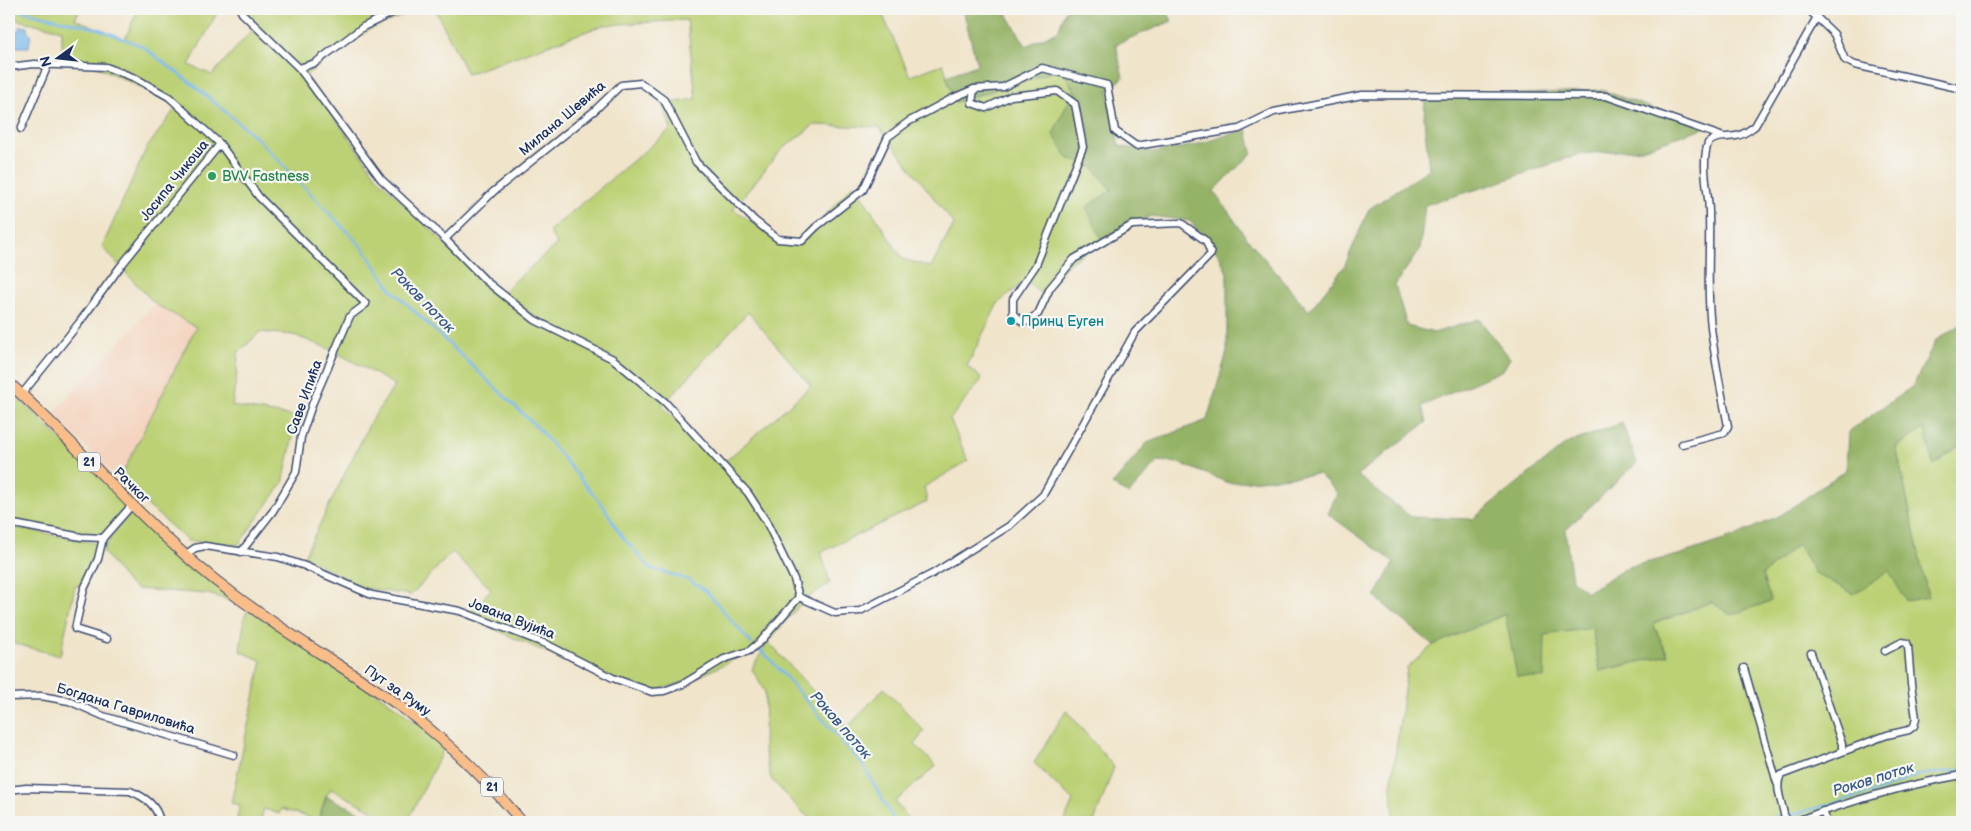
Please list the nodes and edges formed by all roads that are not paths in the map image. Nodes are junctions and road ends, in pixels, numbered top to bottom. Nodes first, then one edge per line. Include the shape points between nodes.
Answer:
1 (240, 9) edge
2 (400, 9) edge
3 (1808, 9) edge
4 (1817, 17) junction
5 (48, 65) junction
6 (9, 67) edge
7 (298, 68) junction
8 (974, 89) junction
9 (1962, 89) edge
10 (21, 129) dead end
11 (1720, 136) junction
12 (220, 144) junction
13 (445, 239) junction
14 (9, 383) edge
15 (22, 394) junction
16 (1682, 444) dead end
17 (132, 505) junction
18 (9, 523) edge
19 (103, 538) junction
20 (241, 552) junction
21 (185, 555) junction
22 (799, 597) junction
23 (241, 600) joint
24 (106, 639) dead end
25 (1885, 651) dead end
26 (1811, 653) dead end
27 (1744, 668) dead end
28 (9, 697) edge
29 (1839, 753) junction
30 (234, 755) dead end
31 (1962, 775) edge
32 (1777, 784) junction
33 (9, 790) edge
34 (1823, 811) junction
35 (160, 822) edge
36 (522, 822) edge
37 (1785, 822) edge
38 (1794, 822) edge
39 (1826, 822) edge

1 - 7 street
2 - 7 street via 363,27 315,63
3 - 4 street
4 - 9 street via 1834,34 1844,60
4 - 11 street via 1755,126 1736,136
5 - 6 street, Јосипа Чикоша
5 - 10 street
5 - 12 street, Јосипа Чикоша via 106,68 135,78 168,97
7 - 13 street via 381,179
8 - 11 street via 1003,86 1042,68 1108,85 1115,132 1136,146 1239,129 1274,112 1362,95 1606,96
8 - 13 street, Милана Шевића via 908,122 888,137 863,190 802,241 778,239 754,220 696,162 664,100 642,83 621,84 594,111 493,192
8 - 22 street via 972,103 986,108 1011,96 1057,91 1075,104 1083,147 1036,265 1013,299 1013,314 1024,323 1038,314 1050,288 1074,259 1132,225 1181,223 1206,241 1211,254 1135,332 1043,495 1009,526 932,574 860,611 835,613
11 - 16 street via 1708,143 1705,163 1710,241 1708,290 1714,355 1728,426 1724,434
12 - 15 street, Јосипа Чикоша
12 - 20 street, Саве Ипића via 259,197 366,304 350,316 313,402 301,437 296,472 273,510
13 - 22 street via 486,282 535,320 613,359 665,402 748,493 766,521
14 - 15 main road, Рачког / 21
15 - 17 main road, Рачког / 21
17 - 19 street
17 - 21 main road, Рачког / 21
18 - 19 street
19 - 24 street via 98,559 84,589 75,629
20 - 21 street, Јована Вујића via 205,546
20 - 22 street, Јована Вујића via 278,557 305,566 372,596 460,611 546,644 613,678 652,692 683,684 724,659 749,651
21 - 23 main road, Рачког / 21
23 - 36 main road, Пут за Руму / 21 via 414,717 490,785
25 - 29 street via 1902,642 1908,646 1915,722 1909,730
26 - 29 street via 1842,744
27 - 32 street
28 - 30 street, Богдана Гавриловића via 41,696 68,702 103,716
29 - 32 street via 1781,775
31 - 34 street via 1916,783
32 - 37 street
33 - 35 street via 130,791 154,807
34 - 38 street
34 - 39 street

